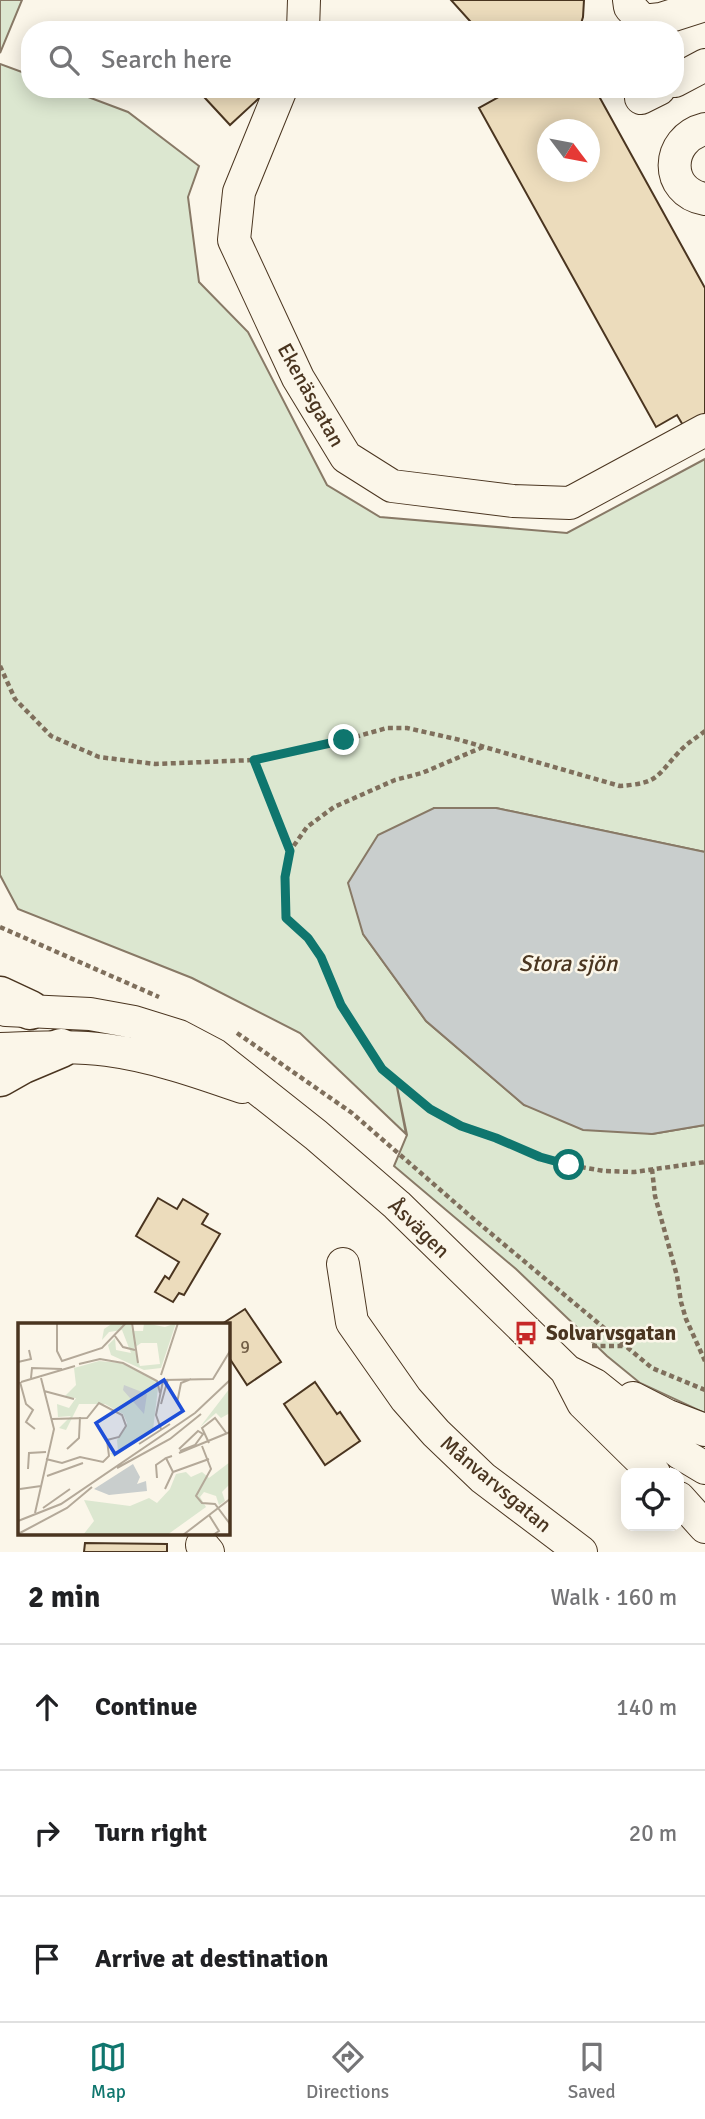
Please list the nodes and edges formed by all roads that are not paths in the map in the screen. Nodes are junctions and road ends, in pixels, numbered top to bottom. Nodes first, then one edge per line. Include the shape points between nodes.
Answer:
1 (304, 0) edge
2 (629, 0) edge
3 (705, 5) edge
4 (303, 21) edge
5 (705, 65) edge
6 (684, 76) edge
7 (277, 98) edge
8 (705, 130) edge
9 (705, 199) edge
10 (705, 430) edge
11 (10, 1005) edge
12 (61, 1048) junction
13 (0, 1049) edge
14 (0, 1077) edge
15 (264, 1094) junction
16 (343, 1264) dead end
17 (556, 1361) junction
18 (705, 1430) edge
19 (649, 1468) edge
20 (705, 1468) edge
21 (684, 1504) edge
22 (705, 1527) edge
23 (581, 1552) edge

1 - 4 street
2 - 3 street via 643,21
5 - 6 street
7 - 10 street, Ekenäsgatan via 239,192 234,240 298,378 346,457 392,486 570,503
8 - 9 street via 683,142 674,162 680,184
11 - 15 street, Åsvägen via 134,1022 179,1037 215,1055
12 - 13 street, Åsvägen
12 - 14 highway
12 - 15 street, Åsvägen via 107,1050 156,1060
15 - 17 street, Åsvägen via 397,1205
16 - 23 street, Månvarvsgatan via 352,1322 406,1399 482,1478
17 - 18 street
17 - 19 street, Åsvägen via 583,1403
17 - 20 street, Åsvägen
21 - 22 street

